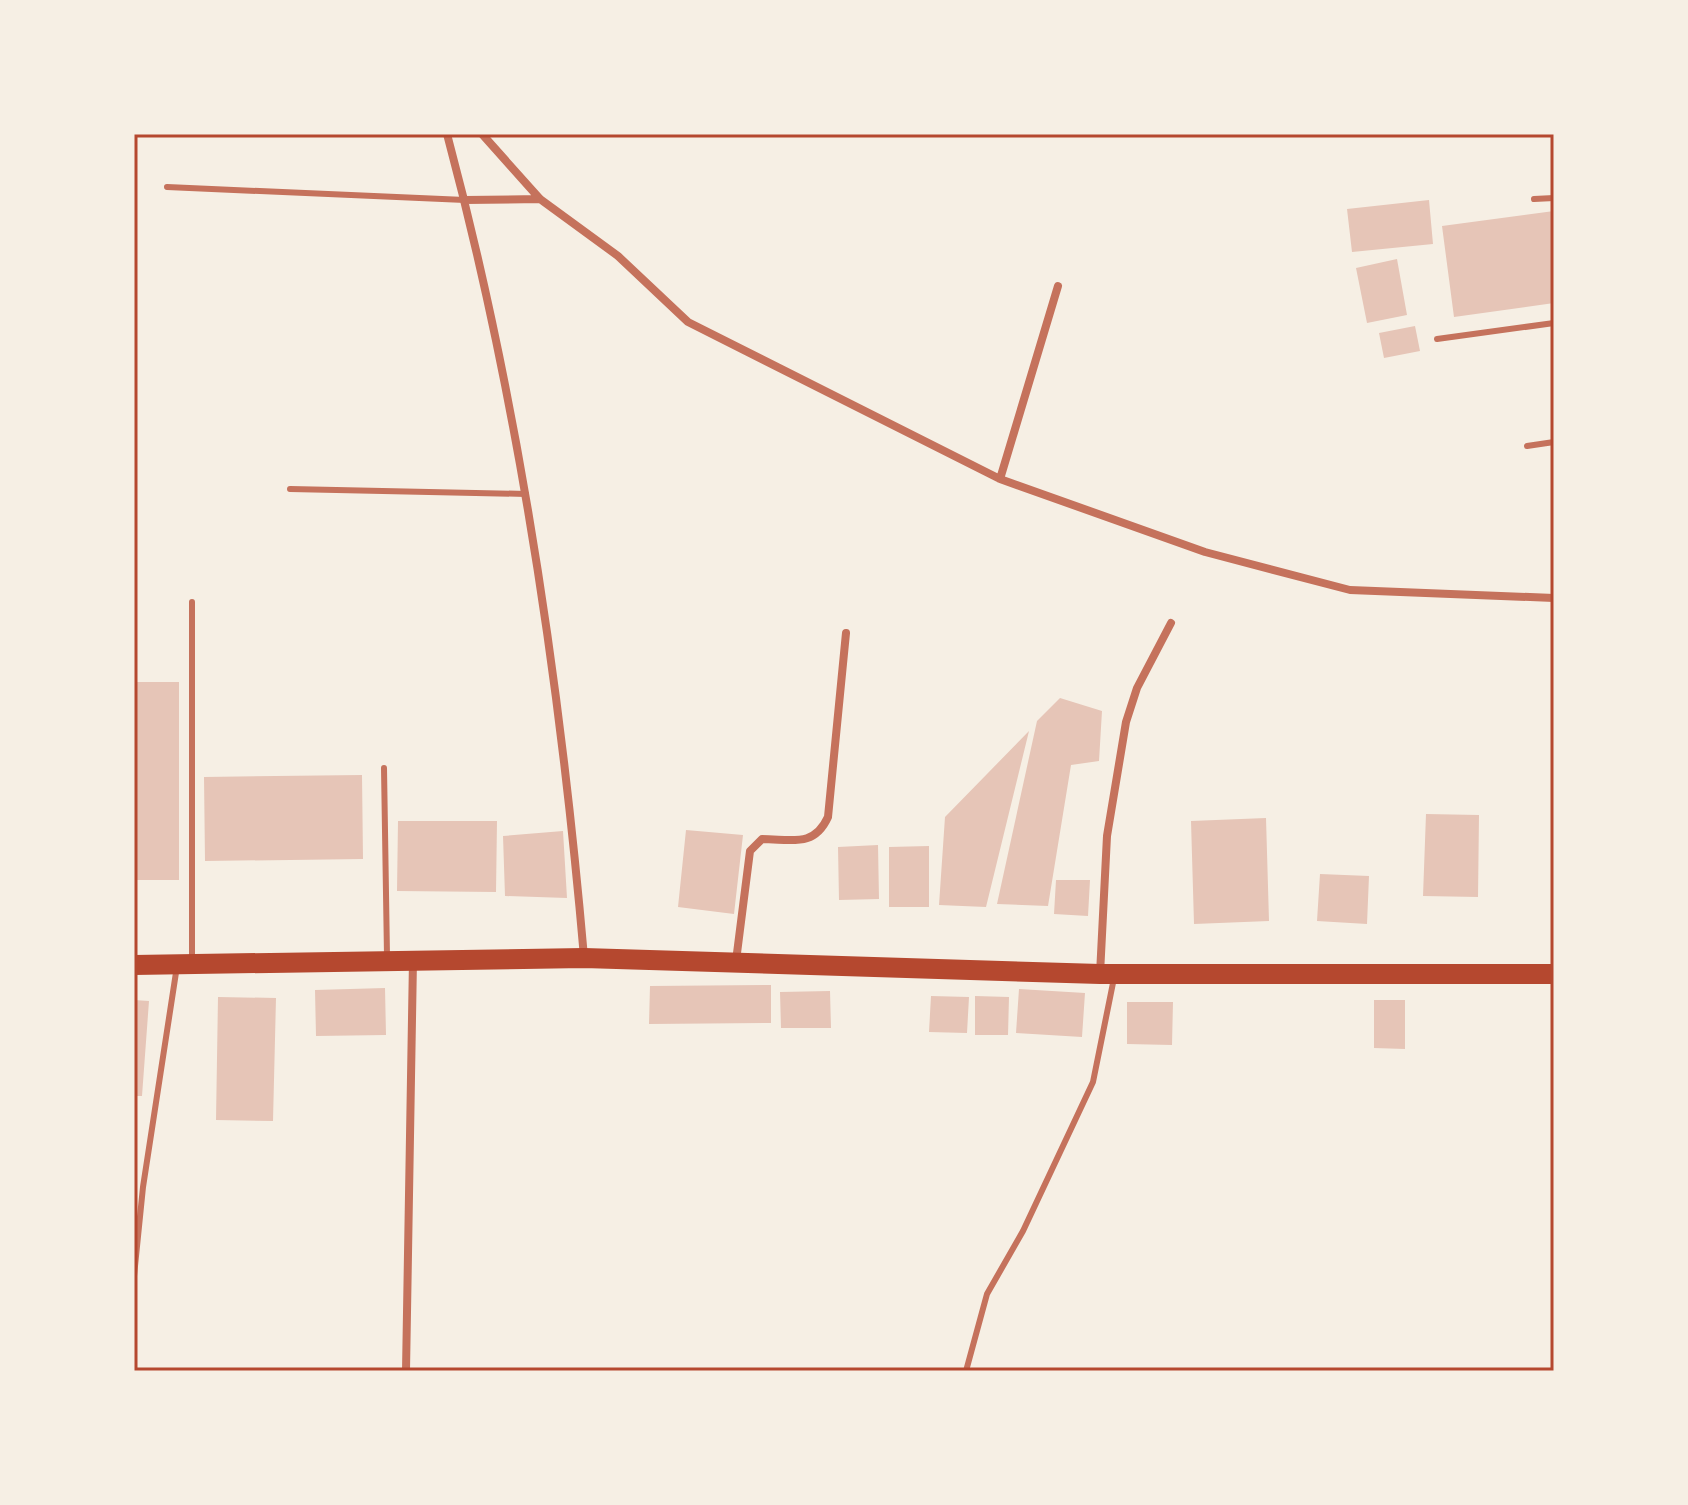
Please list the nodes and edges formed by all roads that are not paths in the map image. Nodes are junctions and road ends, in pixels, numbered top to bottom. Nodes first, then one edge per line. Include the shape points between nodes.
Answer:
1 (447, 134) edge
2 (482, 134) edge
3 (167, 187) dead end
4 (1554, 198) edge
5 (540, 199) junction
6 (1534, 199) dead end
7 (465, 200) junction
8 (1058, 286) dead end
9 (1554, 323) edge
10 (1437, 339) dead end
11 (1554, 442) edge
12 (1527, 446) dead end
13 (1000, 479) junction
14 (290, 489) dead end
15 (526, 494) junction
16 (1554, 598) edge
17 (192, 602) dead end
18 (1171, 623) dead end
19 (846, 633) dead end
20 (384, 768) dead end
21 (584, 958) junction
22 (387, 959) junction
23 (414, 959) junction
24 (736, 962) junction
25 (184, 964) junction
26 (134, 965) edge
27 (1107, 974) junction
28 (1554, 974) edge
29 (134, 1276) edge
30 (406, 1371) edge
31 (966, 1371) edge

1 - 7 street
2 - 5 street
3 - 7 lane
4 - 6 lane
5 - 7 street
5 - 13 street via 618,256 688,322
7 - 15 street
8 - 13 street
9 - 10 lane
11 - 12 lane
13 - 16 street via 1205,552 1350,590
14 - 15 lane
15 - 21 street via 568,776
17 - 25 lane
18 - 27 street via 1137,688 1126,722 1107,836
19 - 24 street via 828,817 821,833 811,838 762,839 750,851
20 - 22 lane
21 - 23 main road
21 - 24 main road
22 - 23 main road
22 - 25 main road
23 - 30 street
24 - 27 main road
25 - 26 main road
25 - 29 lane via 141,1201
27 - 28 main road
27 - 31 lane via 1093,1082 1023,1231 987,1294

